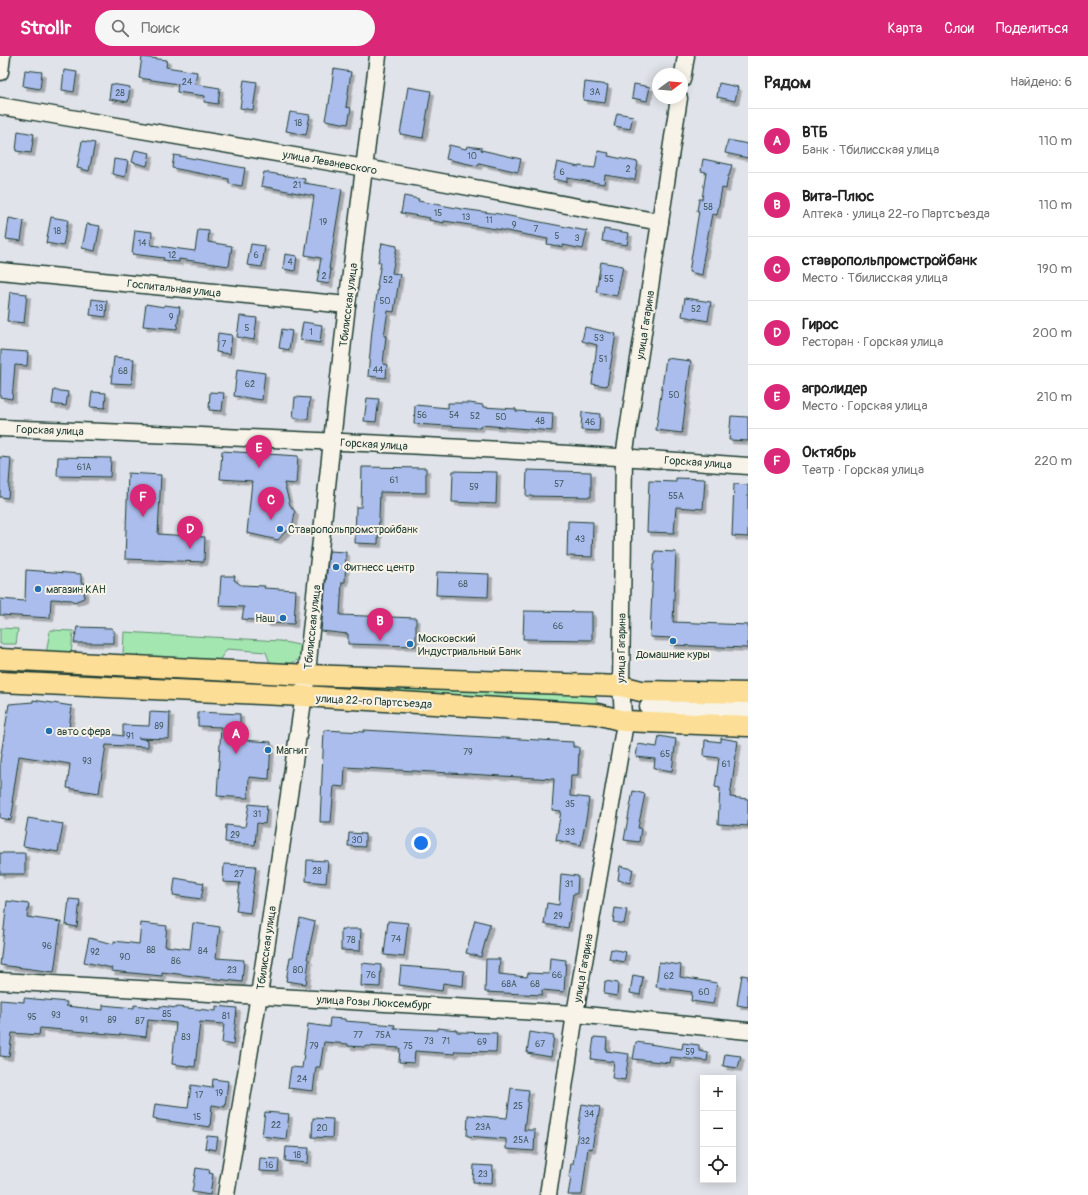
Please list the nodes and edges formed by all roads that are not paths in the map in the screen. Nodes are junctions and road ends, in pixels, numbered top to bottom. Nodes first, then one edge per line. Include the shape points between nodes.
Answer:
1 (2, 56) edge
2 (378, 56) edge
3 (686, 56) edge
4 (684, 68) edge
5 (0, 72) edge
6 (678, 104) edge
7 (0, 106) edge
8 (365, 168) junction
9 (660, 222) junction
10 (0, 271) edge
11 (347, 305) junction
12 (0, 428) edge
13 (332, 442) junction
14 (624, 457) junction
15 (748, 466) edge
16 (0, 659) edge
17 (307, 675) junction
18 (0, 682) edge
19 (621, 686) junction
20 (748, 693) edge
21 (303, 696) junction
22 (648, 707) dead end
23 (748, 710) edge
24 (624, 721) junction
25 (748, 726) edge
26 (0, 981) edge
27 (259, 996) junction
28 (575, 1014) junction
29 (748, 1031) edge
30 (226, 1195) edge
31 (548, 1195) edge

1 - 5 street
2 - 8 street, Тбилисская улица
3 - 4 street
6 - 9 street, улица Гагарина
7 - 8 street, улица Леваневского
8 - 9 street, улица Леваневского
8 - 11 street, Тбилисская улица
9 - 14 street, улица Гагарина
10 - 11 street, Госпитальная улица
11 - 13 street, Тбилисская улица
12 - 13 street, Горская улица
13 - 14 street, Горская улица
13 - 17 street, Тбилисская улица
14 - 15 street, Горская улица
14 - 19 street, улица Гагарина
16 - 17 main road, улица 22-го Партсъезда
17 - 19 main road, улица 22-го Партсъезда
17 - 21 street, Тбилисская улица
18 - 21 main road, улица 22-го Партсъезда
19 - 20 main road, улица 22-го Партсъезда via 641,691
19 - 24 street, улица Гагарина
21 - 24 main road, улица 22-го Партсъезда via 597,714
21 - 27 street, Тбилисская улица
22 - 23 street
24 - 25 main road, улица 22-го Партсъезда
24 - 28 street, улица Гагарина
26 - 27 street, улица Розы Люксембург
27 - 28 street, улица Розы Люксембург
27 - 30 street, Тбилисская улица
28 - 29 street, улица Розы Люксембург
28 - 31 street, улица Гагарина

